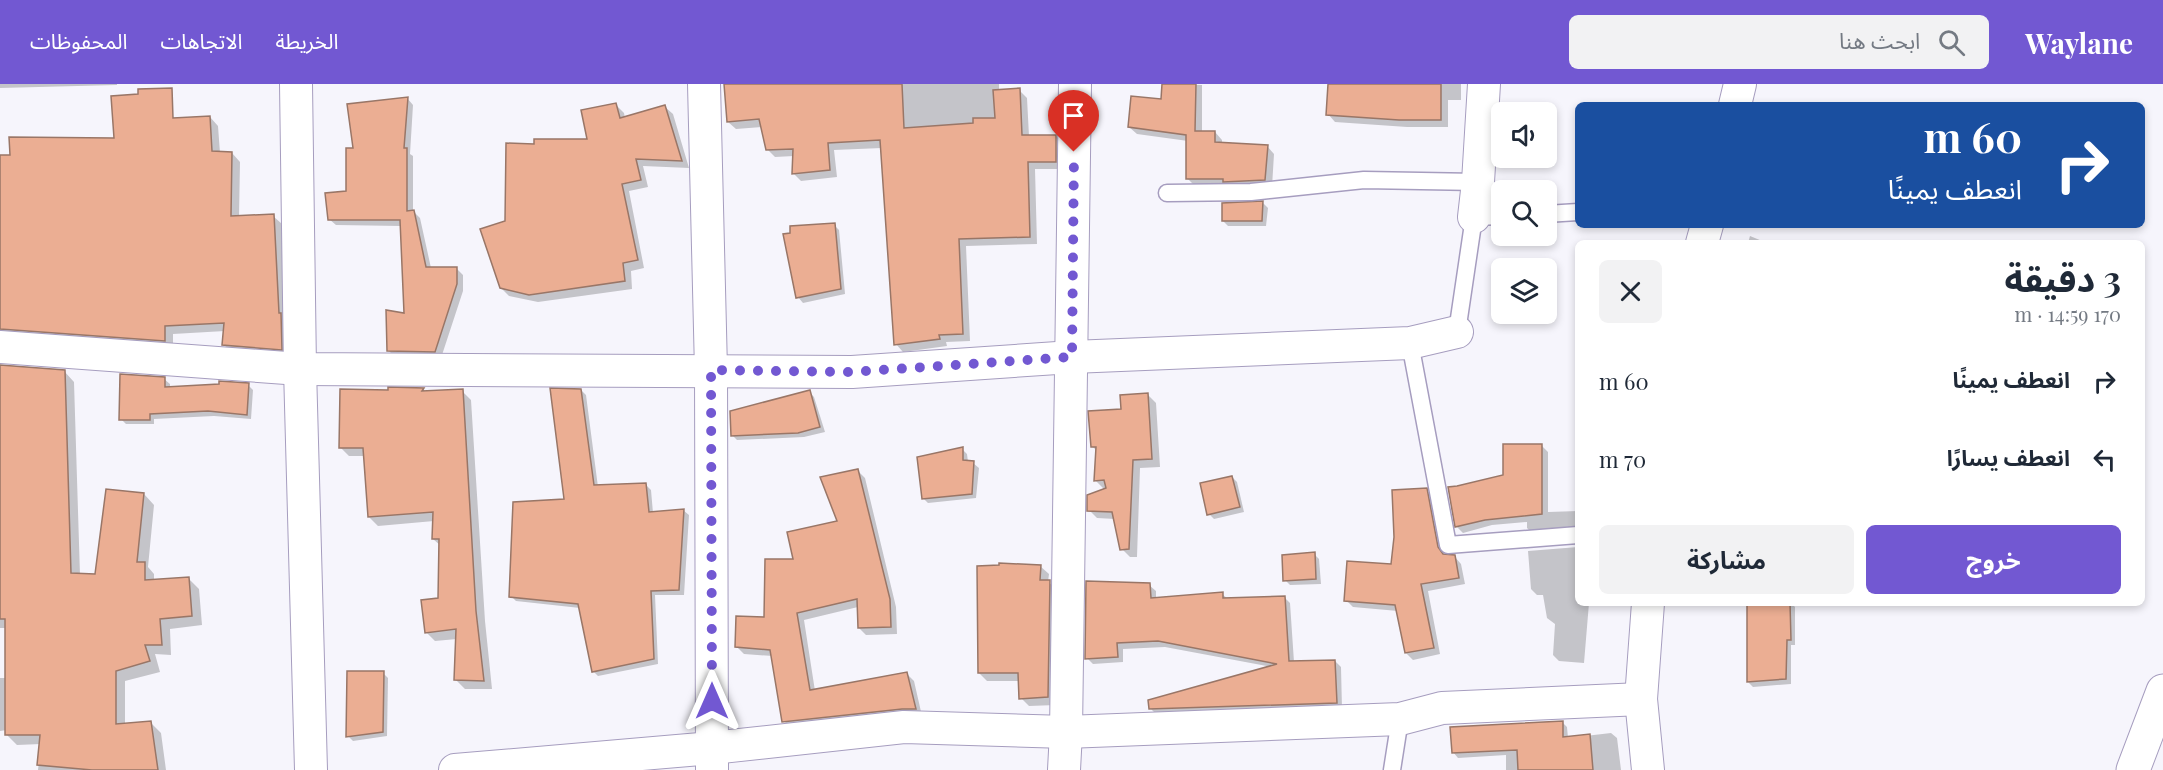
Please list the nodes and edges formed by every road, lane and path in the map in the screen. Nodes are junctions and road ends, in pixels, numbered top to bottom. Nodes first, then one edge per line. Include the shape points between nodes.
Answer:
1 (296, 84) edge
2 (704, 84) edge
3 (1075, 84) edge
4 (1484, 84) edge
5 (1740, 84) edge
6 (1736, 102) edge
7 (1478, 182) junction
8 (1167, 193) dead end
9 (1575, 212) edge
10 (1557, 213) edge
11 (1488, 216) edge
12 (1456, 332) joint
13 (1410, 343) junction
14 (0, 347) edge
15 (1072, 357) junction
16 (300, 369) junction
17 (711, 370) junction
18 (1575, 535) edge
19 (1648, 606) edge
20 (2163, 691) edge
21 (1641, 699) junction
22 (1400, 720) junction
23 (1066, 732) junction
24 (712, 759) edge
25 (311, 770) edge
26 (455, 770) edge
27 (1064, 770) edge
28 (1392, 770) edge
29 (1648, 770) edge
30 (2133, 770) edge

1 - 16 street
2 - 17 street
3 - 15 street
4 - 7 street
5 - 6 street
7 - 8 lane via 1364,180 1251,192
7 - 11 street
9 - 10 lane
11 - 12 lane
12 - 13 street
13 - 15 street
13 - 18 lane via 1448,545
14 - 16 street
15 - 17 street via 852,372
15 - 23 street
16 - 17 street
16 - 25 street
17 - 24 street
19 - 21 street
20 - 30 street
21 - 22 street via 1442,708
21 - 29 street
22 - 23 street
22 - 28 lane
23 - 24 street via 904,727
23 - 27 street
24 - 26 street

